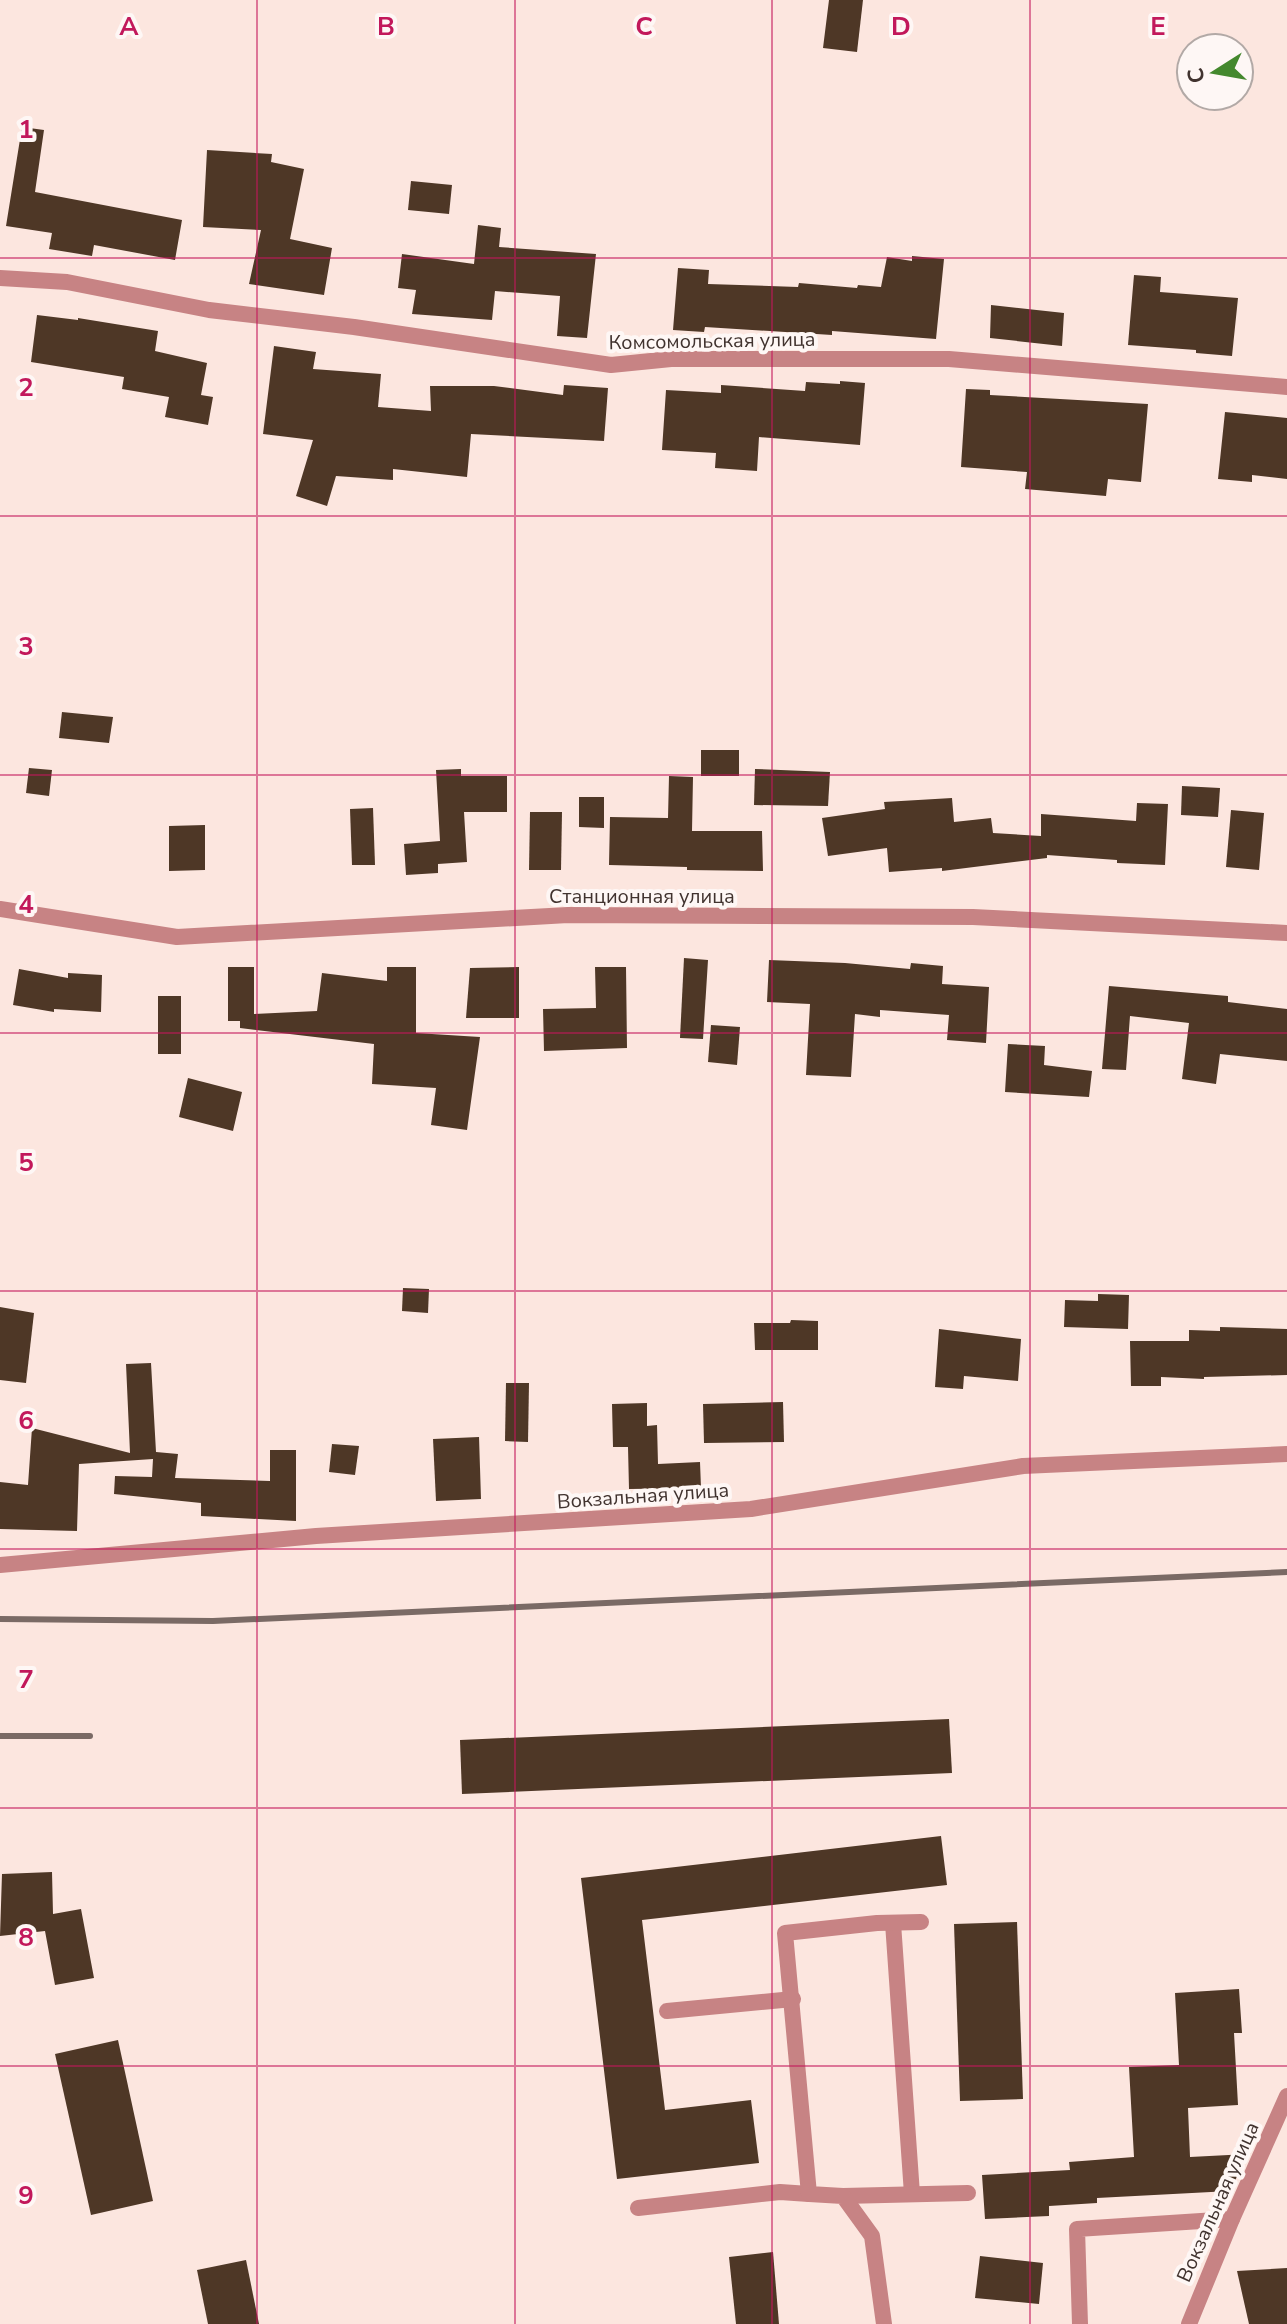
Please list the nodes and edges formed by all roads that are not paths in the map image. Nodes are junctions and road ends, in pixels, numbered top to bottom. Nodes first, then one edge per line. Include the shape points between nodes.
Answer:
1 (0, 278) edge
2 (1287, 387) edge
3 (0, 909) edge
4 (1287, 933) edge
5 (1287, 1454) edge
6 (0, 1565) edge
7 (921, 1922) dead end
8 (893, 1923) junction
9 (793, 1999) junction
10 (667, 2011) dead end
11 (1287, 2096) edge
12 (968, 2193) dead end
13 (809, 2194) junction
14 (912, 2194) junction
15 (843, 2196) junction
16 (638, 2208) dead end
17 (1232, 2219) junction
18 (884, 2324) edge
19 (1080, 2324) edge
20 (1189, 2324) edge

1 - 2 street, Комсомольская улица via 67,282 209,310 611,365 671,359 949,359
3 - 4 street, Станционная улица via 177,937 568,915 973,917
5 - 6 street, Вокзальная улица via 1023,1466 751,1509 316,1536
7 - 8 street
8 - 9 street via 785,1933
8 - 14 street
9 - 10 street
9 - 13 street
11 - 17 street, Вокзальная улица
12 - 14 street
13 - 15 street
13 - 16 street via 780,2192
14 - 15 street
15 - 18 street via 872,2236
17 - 19 street via 1077,2229
17 - 20 street, Вокзальная улица

